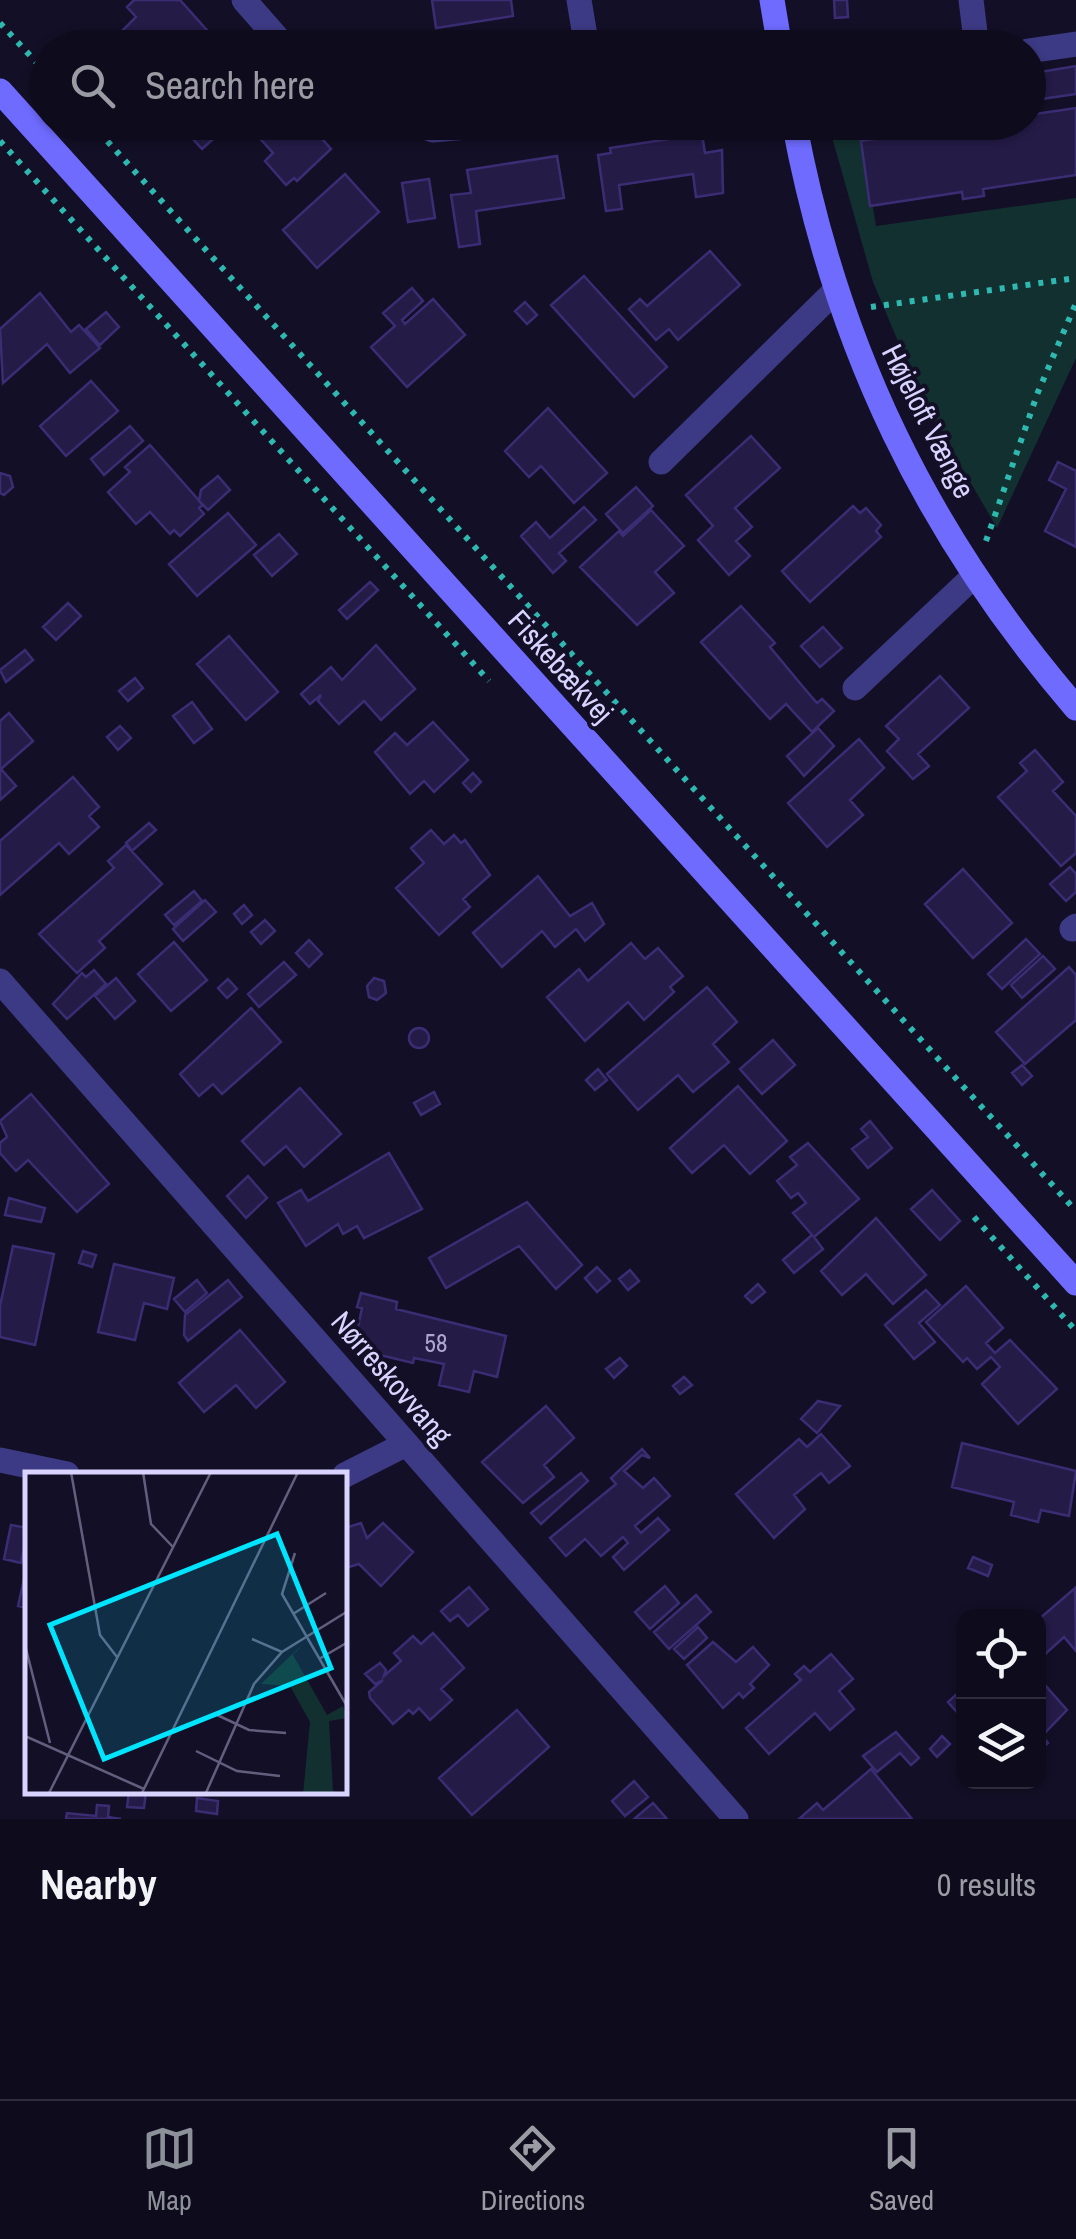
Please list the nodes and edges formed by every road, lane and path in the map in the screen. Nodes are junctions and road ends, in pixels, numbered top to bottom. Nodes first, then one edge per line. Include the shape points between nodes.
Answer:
1 (244, 0) edge
2 (579, 0) edge
3 (772, 0) edge
4 (971, 0) edge
5 (0, 23) edge
6 (270, 30) edge
7 (584, 30) edge
8 (777, 30) edge
9 (975, 30) edge
10 (1076, 44) edge
11 (1046, 48) edge
12 (30, 56) edge
13 (0, 91) edge
14 (30, 124) edge
15 (44, 140) edge
16 (106, 140) edge
17 (797, 140) edge
18 (0, 141) edge
19 (1076, 278) edge
20 (838, 304) junction
21 (1076, 304) edge
22 (661, 462) dead end
23 (974, 576) junction
24 (495, 687) dead end
25 (855, 688) dead end
26 (1076, 708) edge
27 (0, 980) edge
28 (1076, 1211) edge
29 (971, 1214) dead end
30 (1076, 1282) edge
31 (1076, 1331) edge
32 (406, 1444) junction
33 (0, 1460) edge
34 (58, 1472) edge
35 (348, 1473) edge
36 (736, 1819) edge

1 - 6 street
2 - 7 street
3 - 8 street
4 - 9 street
5 - 12 path
10 - 11 street
13 - 14 street, Fiskebækvej
15 - 30 street, Fiskebækvej
16 - 28 path
17 - 20 street, Højeloft Vænge
18 - 24 path
19 - 20 path
20 - 22 street
20 - 23 street, Højeloft Vænge via 883,413
21 - 23 path
23 - 25 street
23 - 26 street, Højeloft Vænge
27 - 32 street, Nørreskovvang
29 - 31 path
32 - 35 street
32 - 36 street, Nørreskovvang
33 - 34 street

